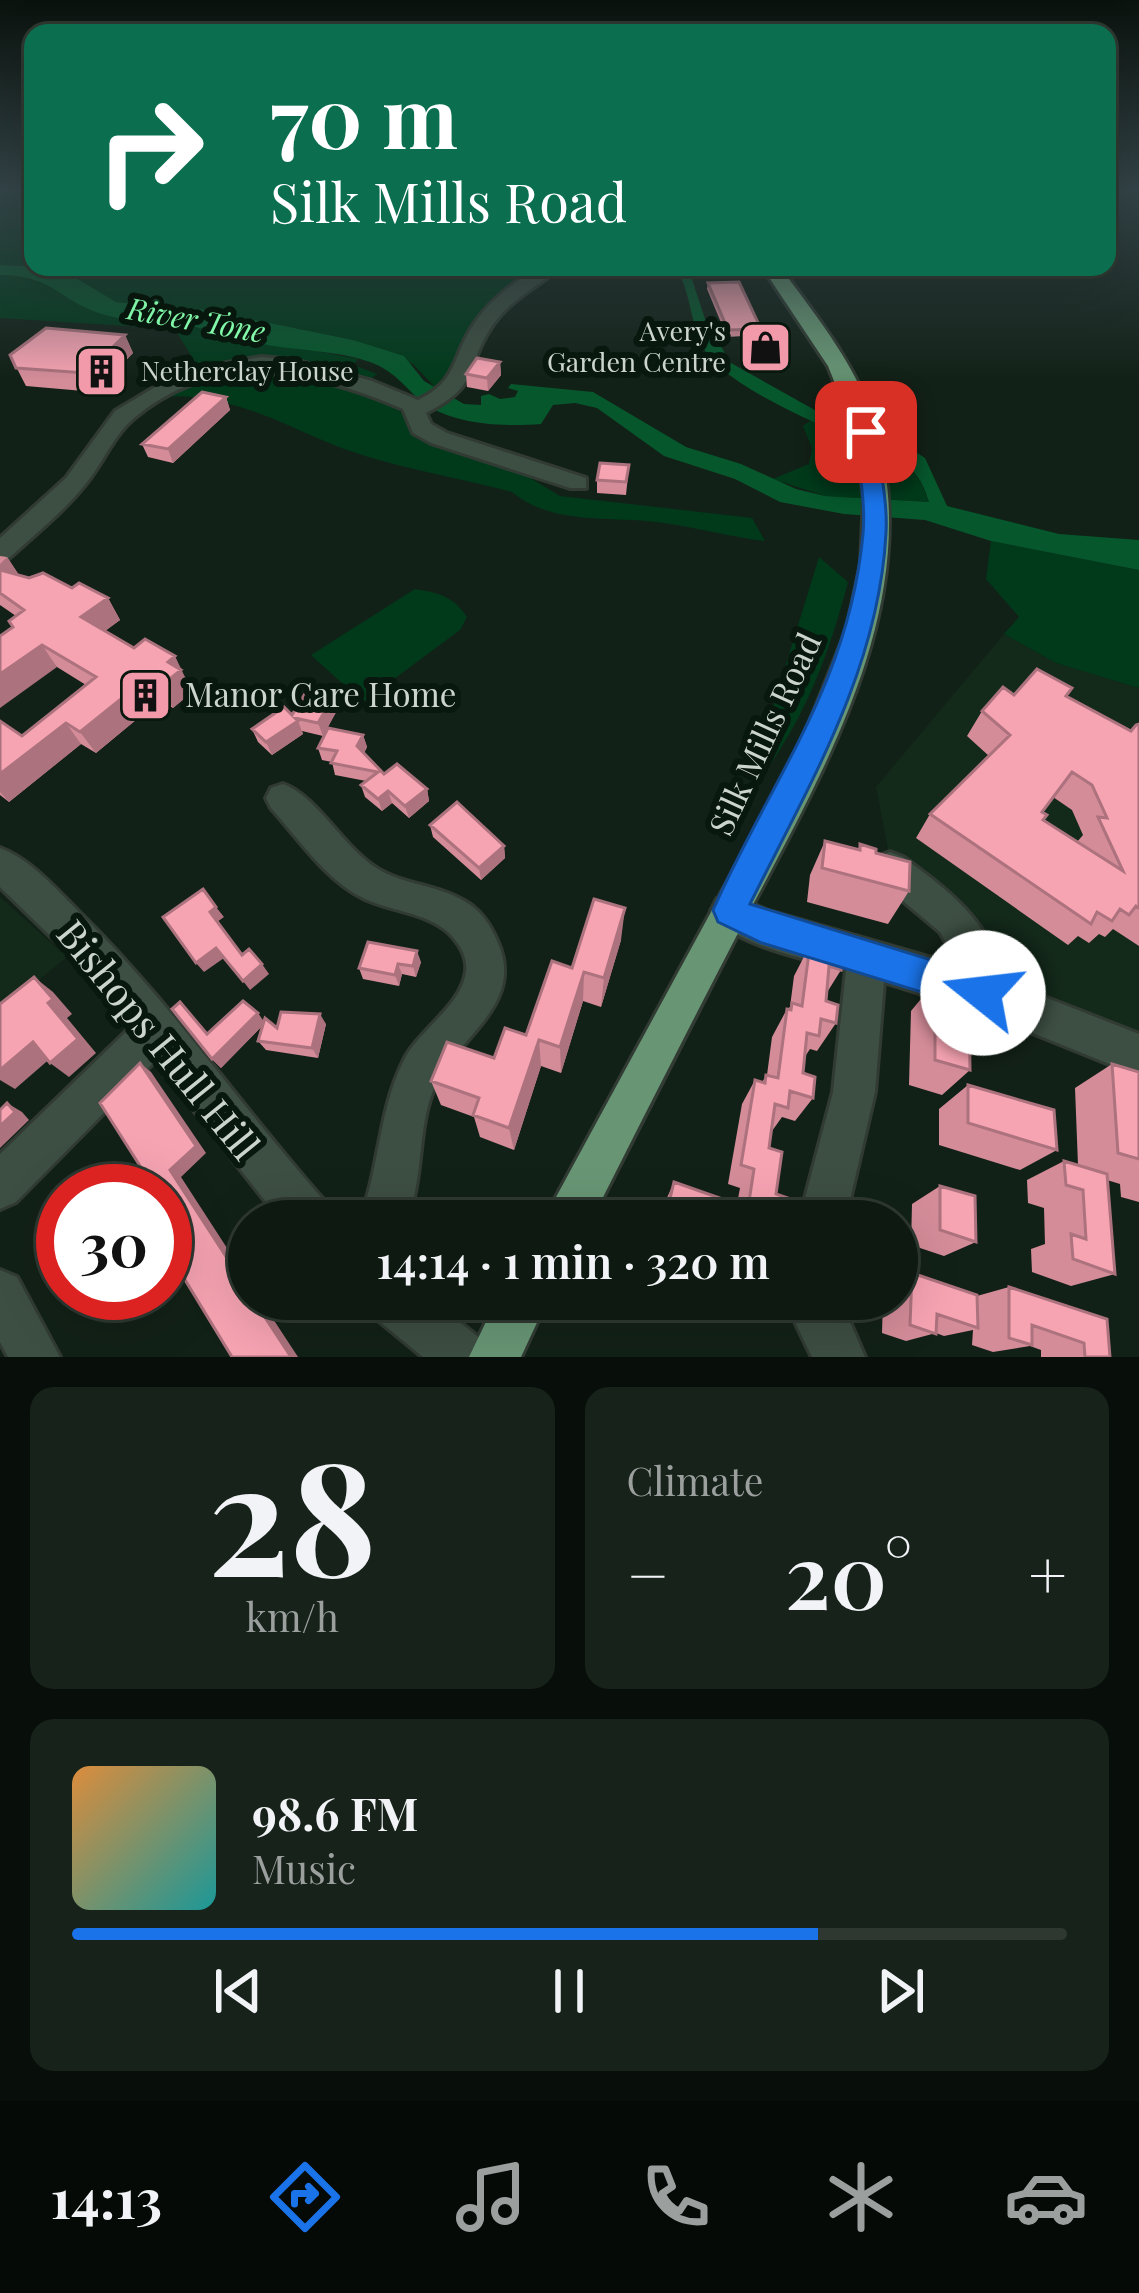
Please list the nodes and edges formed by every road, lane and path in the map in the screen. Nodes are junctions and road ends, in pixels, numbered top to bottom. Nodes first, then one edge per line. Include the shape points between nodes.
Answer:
1 (538, 276) edge
2 (778, 276) edge
3 (418, 407) junction
4 (578, 483) dead end
5 (5, 542) edge
6 (283, 799) dead end
7 (0, 864) edge
8 (890, 868) edge
9 (730, 910) junction
10 (866, 959) junction
11 (983, 993) junction
12 (156, 1031) junction
13 (1139, 1055) edge
14 (0, 1186) edge
15 (292, 1200) edge
16 (391, 1200) edge
17 (577, 1200) edge
18 (827, 1200) edge
19 (0, 1294) edge
20 (416, 1320) edge
21 (513, 1320) edge
22 (820, 1320) edge
23 (34, 1355) edge
24 (463, 1357) edge
25 (494, 1357) edge
26 (840, 1357) edge

1 - 3 street via 478,331 464,375
2 - 9 main road, Silk Mills Road via 828,344 859,414 875,530 860,633 842,689
3 - 4 street via 421,428 439,438
3 - 5 street via 294,366 189,375 123,416 74,483
6 - 16 street via 325,820 366,882 462,918 484,955 477,999 421,1068 404,1108
7 - 12 street, Bishops Hull Hill via 116,976
8 - 11 street via 964,927
9 - 10 street
9 - 17 main road, Silk Mills Road
10 - 11 street
10 - 18 street via 854,1092
11 - 13 street
12 - 14 street
12 - 15 street, Bishops Hull Hill
19 - 23 street
20 - 24 street
21 - 25 main road
22 - 26 street

